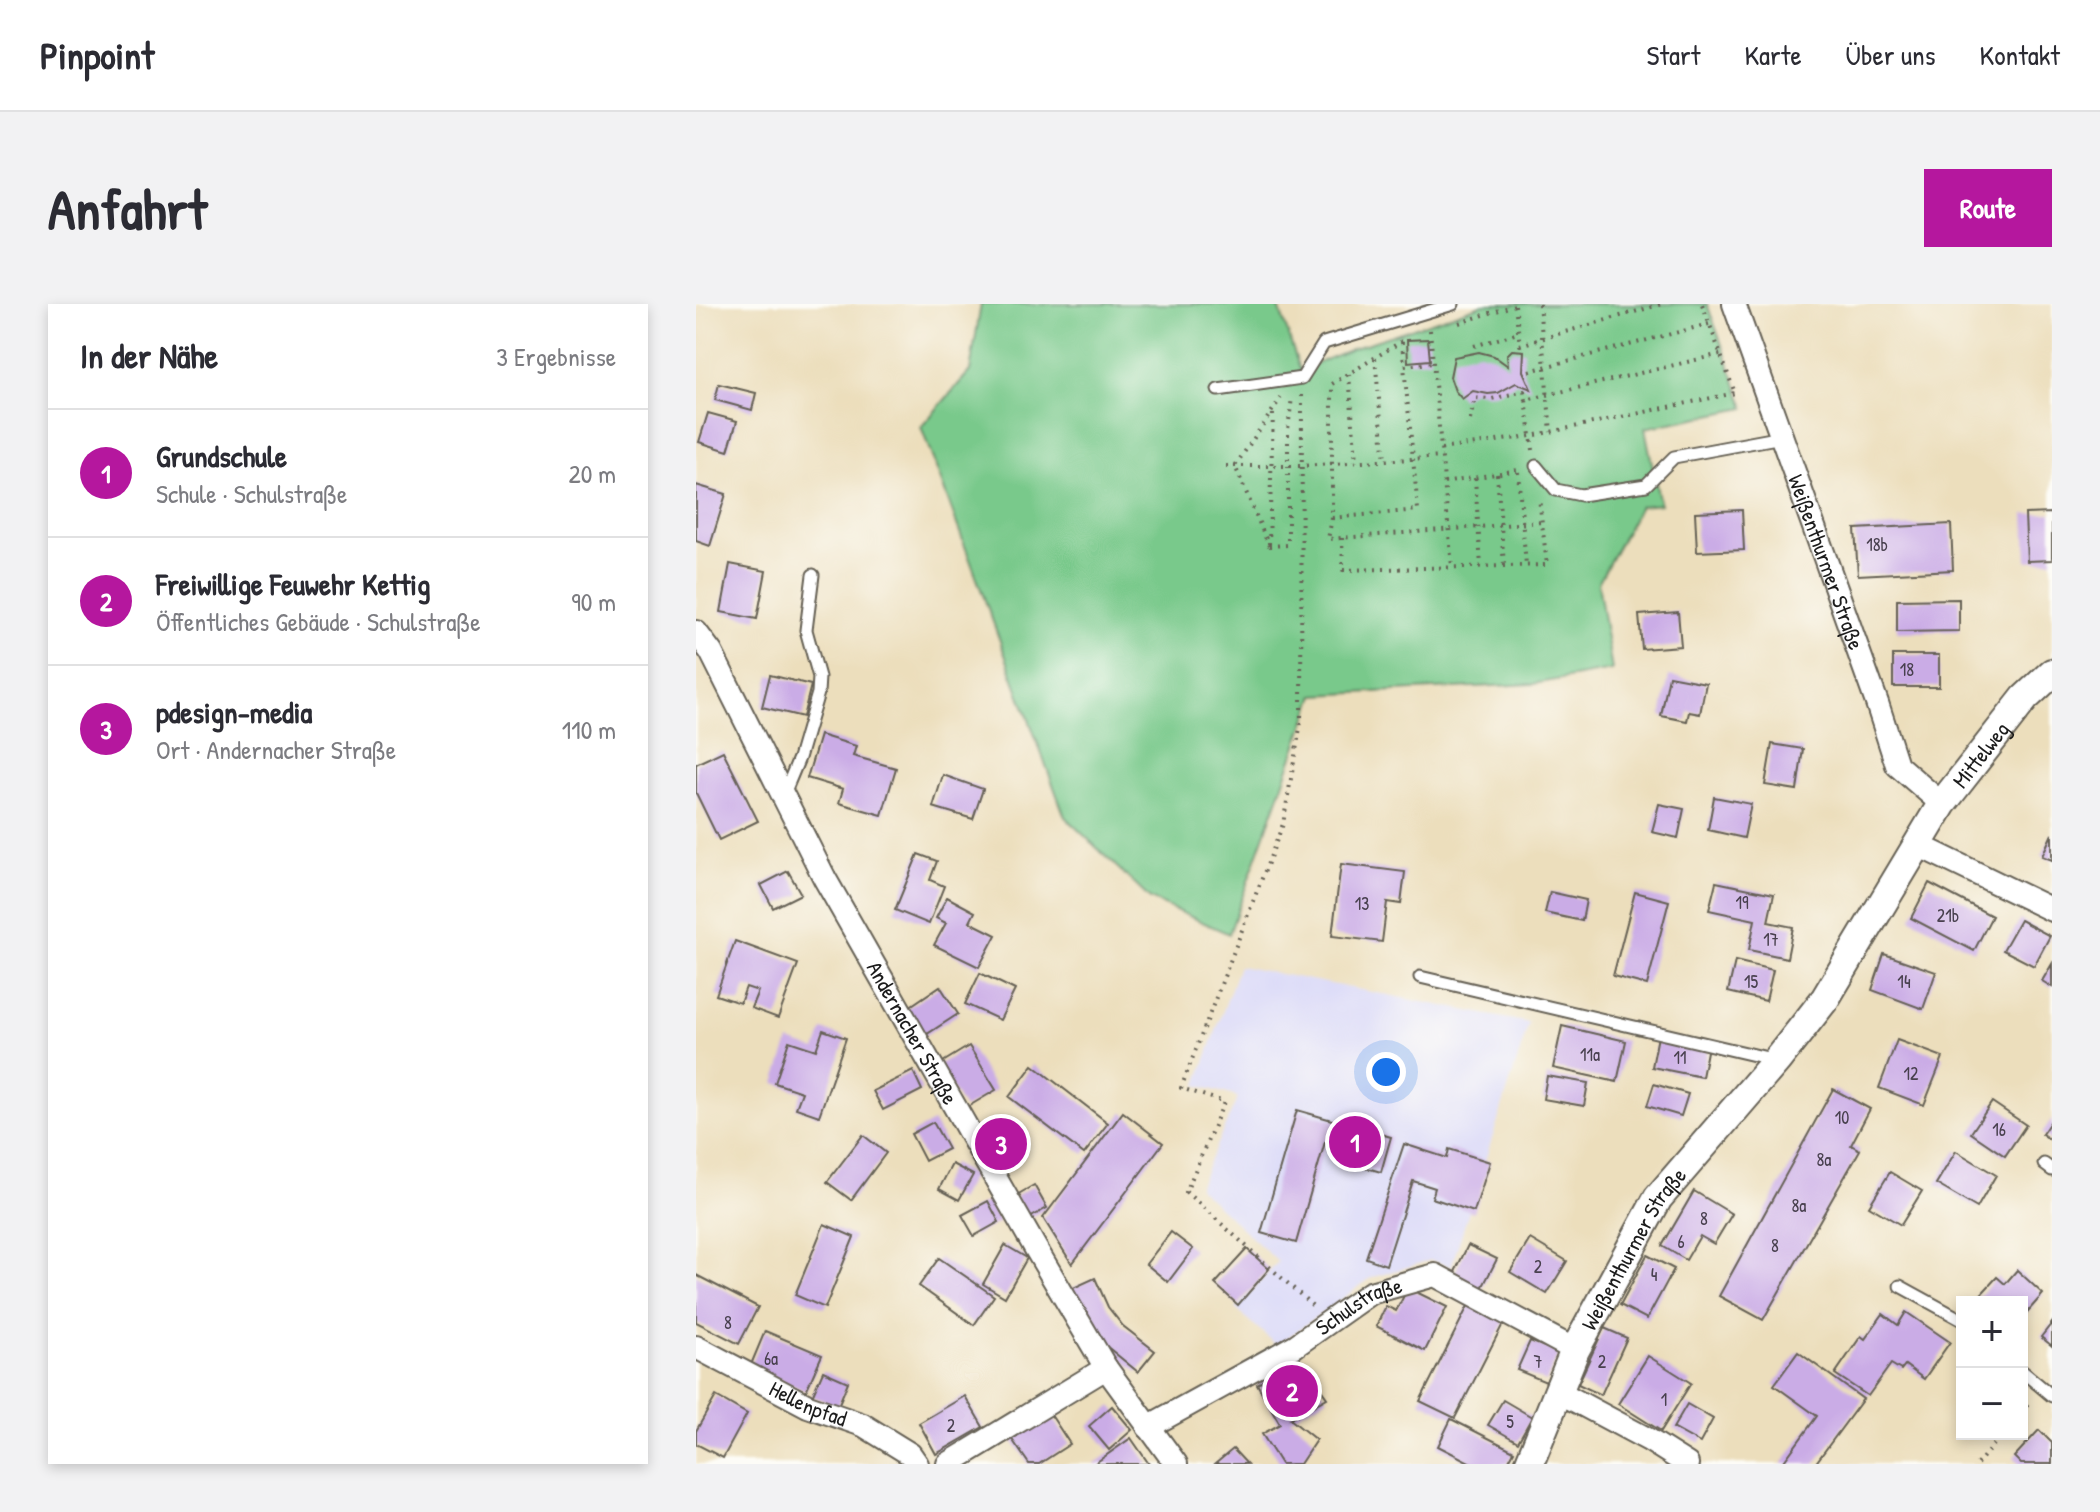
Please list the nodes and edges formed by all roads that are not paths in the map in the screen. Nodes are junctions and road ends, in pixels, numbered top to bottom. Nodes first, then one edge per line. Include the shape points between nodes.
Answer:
1 (1453, 304) edge
2 (1734, 304) edge
3 (1218, 390) dead end
4 (1782, 437) junction
5 (1536, 466) road end
6 (813, 575) dead end
7 (696, 632) edge
8 (2052, 673) edge
9 (783, 799) junction
10 (1942, 804) junction
11 (1916, 844) junction
12 (2052, 910) edge
13 (1420, 977) dead end
14 (1777, 1060) junction
15 (1900, 1286) dead end
16 (1956, 1317) edge
17 (696, 1347) edge
18 (1575, 1350) junction
19 (1106, 1368) junction
20 (2028, 1376) edge
21 (1559, 1392) junction
22 (2052, 1396) edge
23 (1148, 1427) junction
24 (917, 1464) edge
25 (948, 1464) edge
26 (1176, 1464) edge
27 (1529, 1464) edge
28 (1687, 1464) edge

1 - 3 lane via 1324,343 1298,378
2 - 4 street, Weißenthurmer Straße
4 - 5 lane via 1674,457 1646,485 1581,495 1556,490
4 - 10 street, Weißenthurmer Straße via 1897,765
6 - 9 lane via 806,630 818,693
7 - 9 street, Andernacher Straße via 711,652
8 - 10 street, Mittelweg via 2025,698
9 - 19 street, Andernacher Straße
10 - 11 street, Mittelweg
11 - 12 street
11 - 14 street, Weißenthurmer Straße via 1825,999
13 - 14 lane
14 - 18 street, Weißenthurmer Straße via 1658,1198
15 - 16 lane
17 - 24 street, Hellenpfad via 808,1406 863,1425 910,1454
18 - 21 street, Weißenthurmer Straße
18 - 23 street, Schulstraße via 1435,1275 1370,1293 1295,1346
19 - 23 street, Andernacher Straße
19 - 25 street
20 - 22 lane
21 - 27 street, Weißenthurmer Straße
21 - 28 street
23 - 26 street, Andernacher Straße

